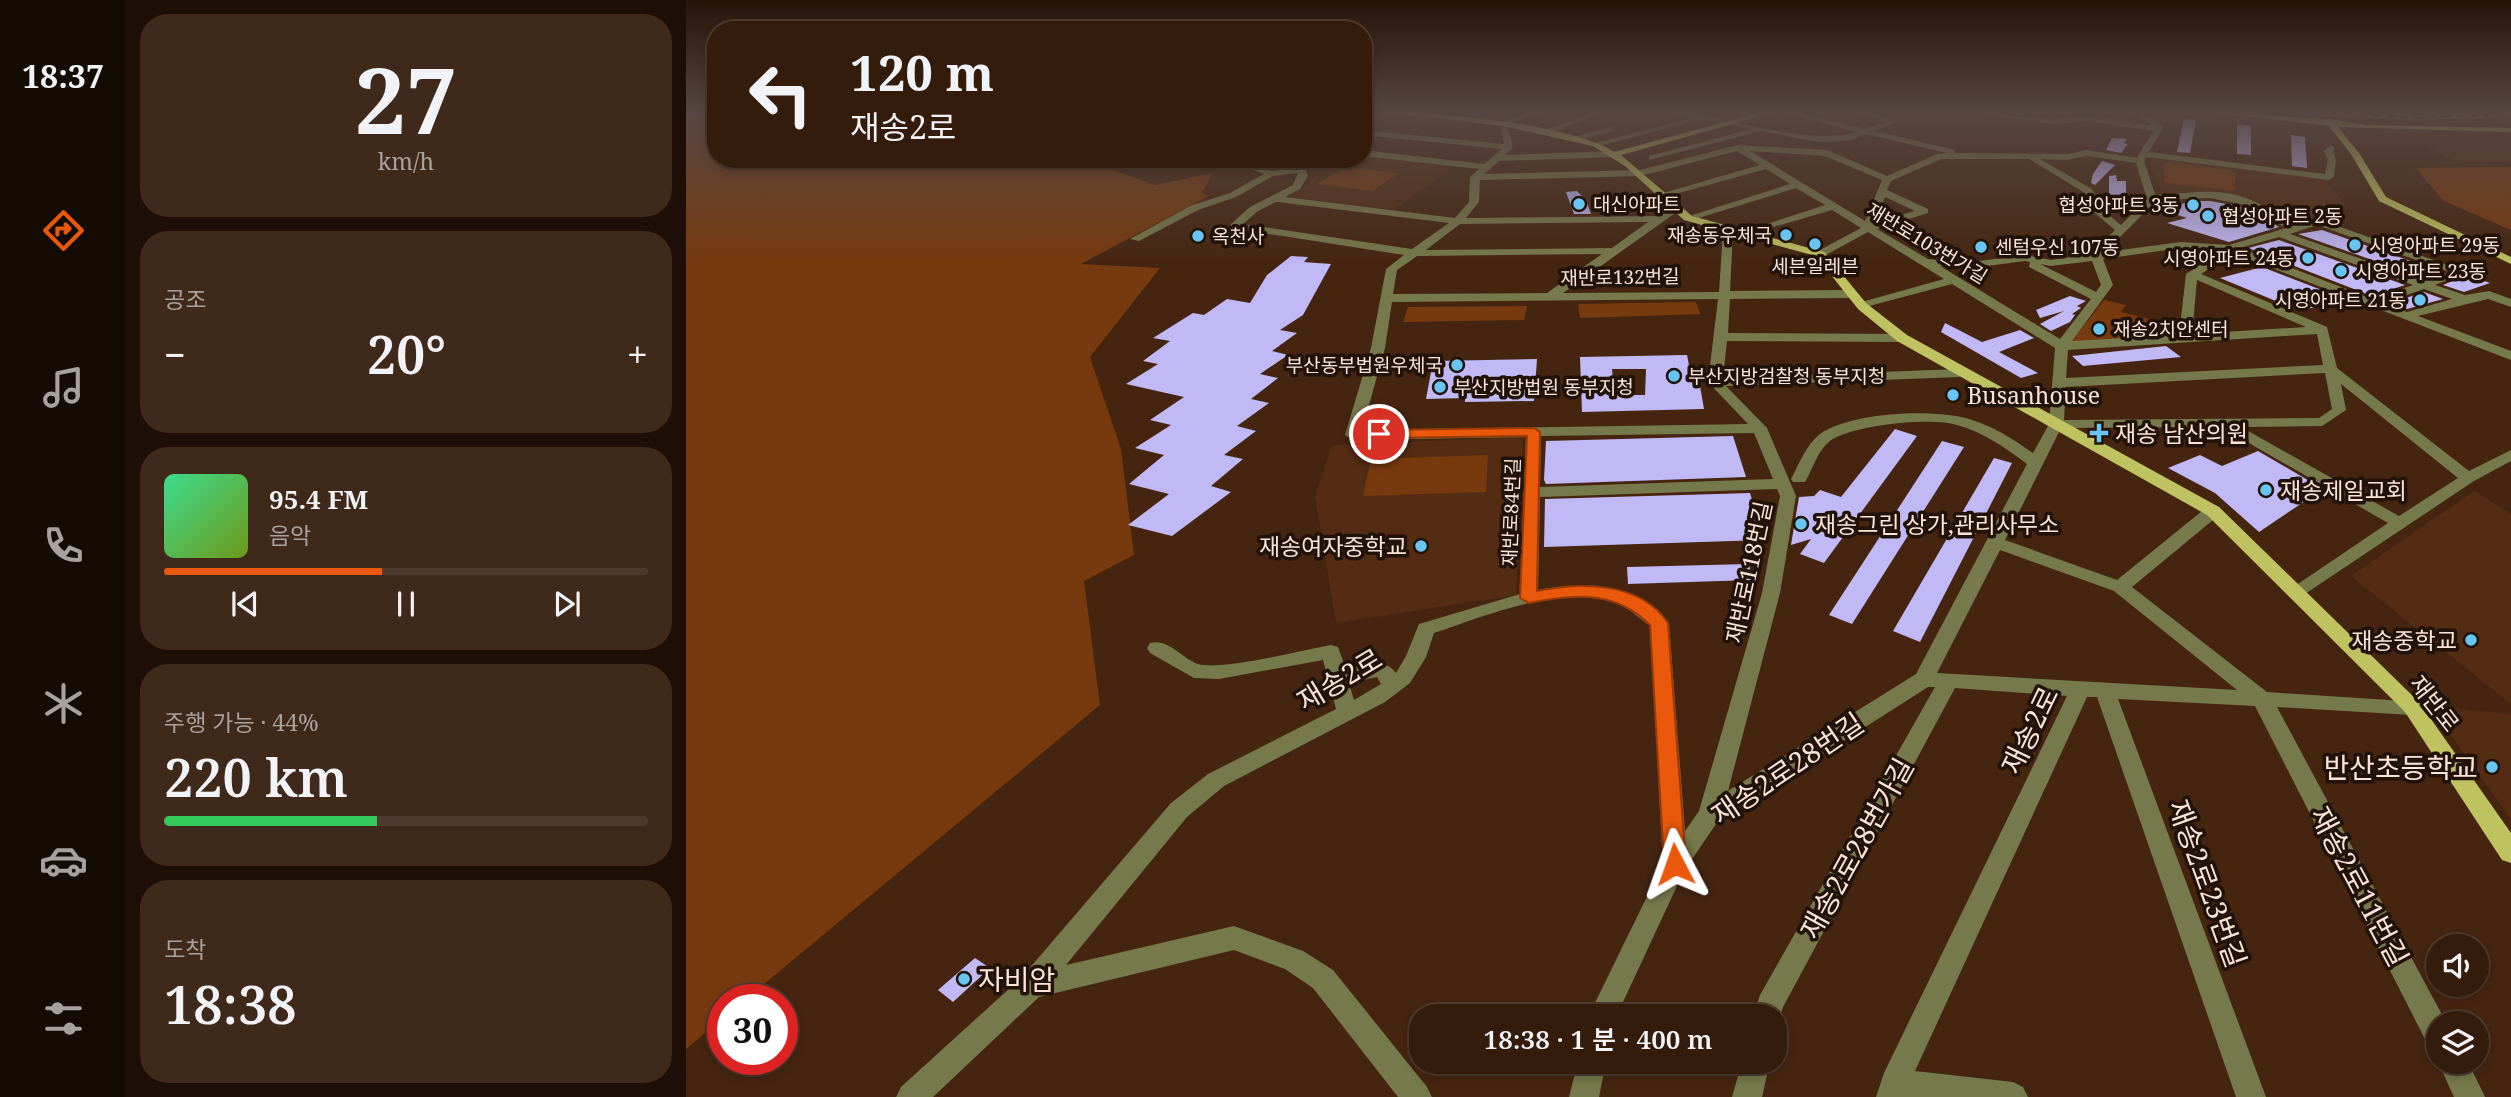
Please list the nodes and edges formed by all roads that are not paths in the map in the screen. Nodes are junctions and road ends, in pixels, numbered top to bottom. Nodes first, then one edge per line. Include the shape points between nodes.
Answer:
1 (1453, 163) edge
2 (1490, 163) edge
3 (1627, 163) edge
4 (1652, 163) edge
5 (1663, 163) edge
6 (1763, 163) edge
7 (1851, 163) edge
8 (1921, 163) edge
9 (2039, 163) edge
10 (2142, 163) edge
11 (2192, 163) edge
12 (2331, 163) edge
13 (2353, 163) edge
14 (1768, 166) junction
15 (1486, 167) junction
16 (1256, 168) edge
17 (1289, 168) edge
18 (1302, 168) edge
19 (1634, 169) junction
20 (1271, 174) junction
21 (1475, 177) junction
22 (1887, 179) junction
23 (1798, 184) junction
24 (1881, 191) junction
25 (1661, 195) junction
26 (2151, 197) junction
27 (1278, 198) junction
28 (1833, 206) junction
29 (1674, 209) junction
30 (1688, 218) junction
31 (1660, 219) junction
32 (1458, 221) junction
33 (1868, 228) junction
34 (2294, 229) junction
35 (2121, 230) junction
36 (1735, 233) junction
37 (2278, 233) junction
38 (1135, 239) dead end
39 (2229, 248) junction
40 (1614, 251) junction
41 (1414, 253) junction
42 (1820, 254) junction
43 (2096, 255) junction
44 (2025, 258) junction
45 (1924, 261) junction
46 (2511, 261) edge
47 (2192, 274) junction
48 (1954, 280) junction
49 (2424, 284) junction
50 (1723, 293) junction
51 (1552, 295) junction
52 (1388, 298) junction
53 (2099, 298) junction
54 (2464, 299) junction
55 (1857, 300) junction
56 (2371, 303) junction
57 (2511, 303) edge
58 (2406, 316) junction
59 (2323, 330) junction
60 (1724, 337) junction
61 (1902, 338) junction
62 (2185, 338) junction
63 (2062, 346) junction
64 (2511, 356) edge
65 (2330, 369) junction
66 (1959, 373) junction
67 (1715, 382) junction
68 (2058, 383) junction
69 (2056, 424) junction
70 (2225, 425) junction
71 (1760, 428) junction
72 (1534, 432) junction
73 (2511, 456) edge
74 (2036, 463) junction
75 (2468, 478) junction
76 (1791, 481) junction
77 (1534, 492) junction
78 (2213, 511) junction
79 (2402, 524) junction
80 (1995, 542) junction
81 (2120, 587) junction
82 (2295, 592) junction
83 (1529, 598) junction
84 (1157, 648) dead end
85 (1338, 678) junction
86 (1924, 679) junction
87 (1948, 680) junction
88 (1393, 685) junction
89 (2080, 689) junction
90 (2105, 691) junction
91 (2262, 699) junction
92 (2412, 707) junction
93 (1347, 713) junction
94 (1710, 814) junction
95 (2511, 853) edge
96 (1675, 864) junction
97 (1032, 986) junction
98 (1608, 1004) edge
99 (1770, 1004) edge
100 (2426, 1012) edge
101 (1589, 1074) edge
102 (1753, 1074) edge
103 (2458, 1074) edge
104 (1892, 1090) edge
105 (911, 1097) edge
106 (1417, 1097) edge
107 (1584, 1097) edge
108 (1747, 1097) edge
109 (2013, 1097) edge
110 (2251, 1097) edge
111 (2470, 1097) edge

1 - 15 street
2 - 15 street
3 - 19 main road
4 - 19 street
5 - 19 street
6 - 14 street, 재반로103번가길
7 - 22 street
8 - 22 street
9 - 35 street via 2089,191 2091,197 2085,201
10 - 26 street
11 - 12 street via 2329,177
13 - 46 main road via 2382,199
14 - 23 street, 재반로103번가길
14 - 25 street
15 - 21 street
16 - 20 street
17 - 20 street
18 - 27 street via 1297,187
19 - 21 street
19 - 25 main road
20 - 38 street
21 - 32 street, 재반로84번길 via 1474,202
22 - 24 street
23 - 28 street, 재반로103번가길
23 - 30 street
24 - 33 street
24 - 33 street via 1924,211
25 - 29 main road
26 - 34 street via 2218,195 2244,200
26 - 35 street via 2149,206
27 - 32 street
27 - 41 street via 1254,209 1235,226
28 - 33 street, 재반로103번가길
28 - 36 street
29 - 30 main road
29 - 31 street
30 - 36 main road
31 - 32 street
31 - 40 street
32 - 41 street, 재반로84번길
33 - 42 street
33 - 45 street, 재반로103번가길
34 - 37 street
34 - 49 street via 2317,222 2461,272
35 - 43 street
36 - 42 main road
36 - 50 street
37 - 39 street
37 - 49 street
39 - 43 street via 2181,245
39 - 47 street
39 - 56 street
40 - 41 street
40 - 51 street
41 - 52 street, 재반로84번길 via 1392,269
42 - 55 main road, 재반로
43 - 44 street via 2051,263
43 - 53 street via 2107,285
44 - 45 street via 1964,266
44 - 53 street via 2034,267
45 - 48 street, 재반로103번가길
47 - 59 street
47 - 62 street
48 - 55 street, 재반로132번길
48 - 63 street, 재반로103번가길
49 - 54 street
49 - 56 street
50 - 51 street, 재반로132번길
50 - 55 street, 재반로132번길
50 - 60 street
51 - 52 street, 재반로132번길
52 - 72 street, 재반로84번길 via 1353,435
53 - 63 street
54 - 57 street via 2489,295
54 - 58 street
55 - 61 main road, 재반로
56 - 58 street
58 - 64 street
59 - 62 street
59 - 65 street, 재반로
60 - 61 street
60 - 67 street
61 - 66 main road, 재반로
62 - 63 street
63 - 68 street
65 - 68 street
65 - 70 street, 재반로 via 2339,410 2332,418 2304,424
65 - 75 street
66 - 67 street
66 - 69 main road, 재반로
67 - 71 street, 재반로118번길
68 - 69 street
69 - 70 street, 재반로
69 - 74 street
69 - 78 main road, 재반로
70 - 79 street
71 - 72 street
71 - 76 street, 재반로118번길
72 - 77 street, 재반로84번길
73 - 75 street
74 - 76 street via 2003,438 1966,422 1857,424 1822,440
74 - 80 street
75 - 79 street
76 - 77 street
76 - 94 street, 재반로118번길 via 1771,593
77 - 83 street, 재반로84번길
78 - 81 street
78 - 82 main road, 재반로
79 - 82 street
80 - 81 street
80 - 86 street
81 - 91 street
82 - 92 main road, 재반로
83 - 88 street, 재송2로 via 1426,629 1416,657
83 - 96 street, 재송2로 via 1596,590 1628,601 1659,623
84 - 85 street via 1194,671 1219,672 1331,652
85 - 88 street via 1382,669
85 - 93 street
86 - 87 street
86 - 94 street, 재송2로28번길
87 - 89 street
87 - 99 street, 재송2로28번가길
88 - 93 street, 재송2로
89 - 90 street, 재송2로
89 - 104 street, 재송2로
90 - 91 street, 재송2로
90 - 110 street, 재송2로23번길
91 - 92 street, 재송2로
91 - 100 street, 재송2로11번길
92 - 95 main road, 재반로
93 - 97 street, 재송2로 via 1216,780 1179,810
94 - 96 street, 재송2로28번길
96 - 98 street, 재송2로28번길
97 - 105 street, 재송2로
97 - 106 street via 1234,938 1294,960 1323,979
101 - 107 street
102 - 108 street
103 - 111 street
104 - 109 street

